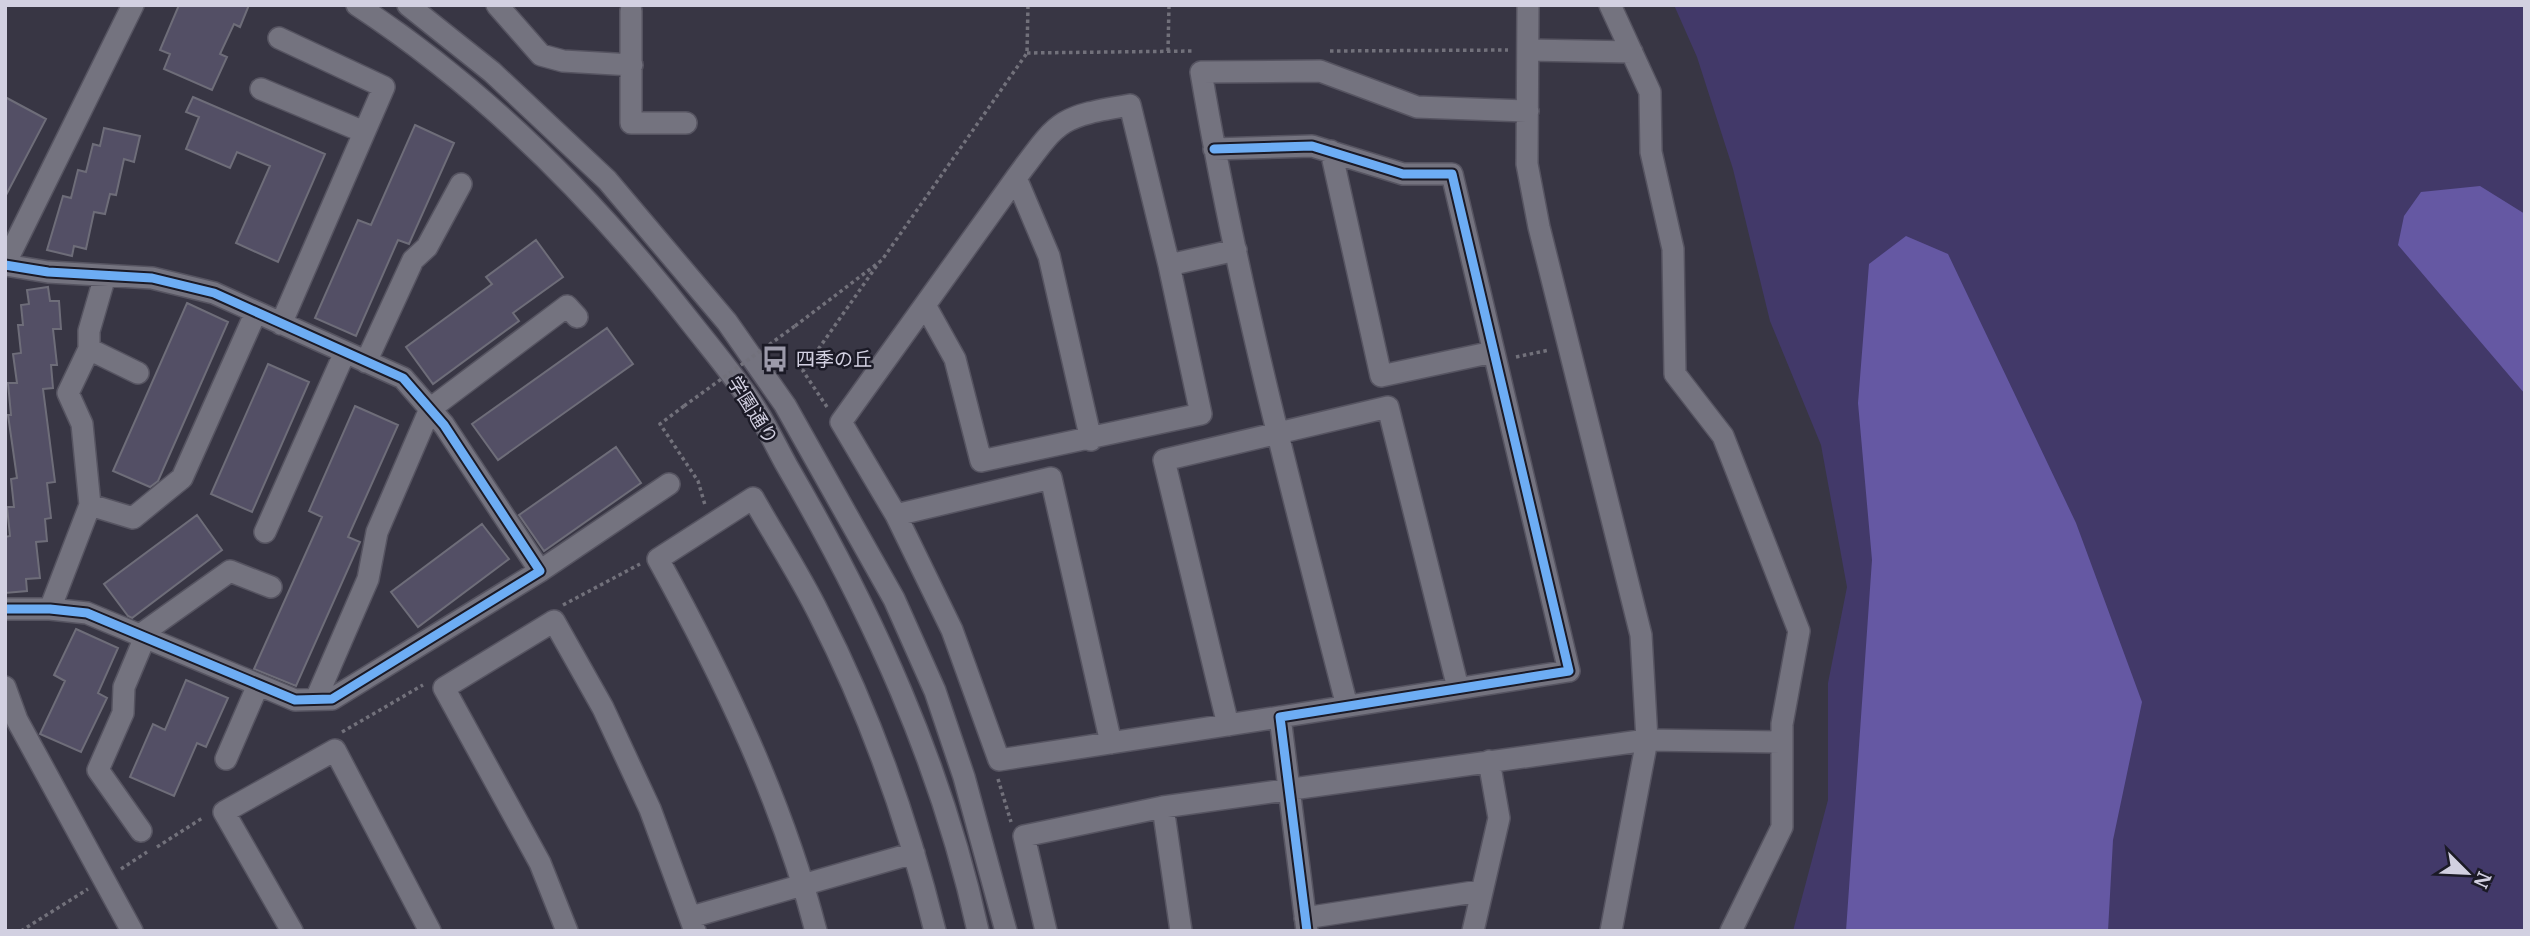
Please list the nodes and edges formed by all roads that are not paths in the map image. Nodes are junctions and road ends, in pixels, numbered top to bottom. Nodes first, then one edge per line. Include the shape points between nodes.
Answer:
1 (133, 5) edge
2 (357, 5) edge
3 (408, 5) edge
4 (497, 5) edge
5 (1528, 5) edge
6 (1610, 5) edge
7 (631, 11) dead end
8 (279, 38) dead end
9 (1528, 50) junction
10 (1632, 52) junction
11 (632, 65) junction
12 (261, 89) dead end
13 (1528, 111) junction
14 (686, 123) dead end
15 (364, 132) junction
16 (1214, 149) junction
17 (1331, 151) junction
18 (1016, 178) junction
19 (461, 184) dead end
20 (1236, 250) junction
21 (5, 264) edge
22 (1169, 265) junction
23 (105, 276) junction
24 (925, 305) junction
25 (256, 312) junction
26 (578, 317) dead end
27 (281, 324) junction
28 (89, 349) junction
29 (345, 352) junction
30 (1493, 352) junction
31 (366, 362) junction
32 (138, 373) dead end
33 (430, 409) junction
34 (1278, 435) junction
35 (1091, 440) junction
36 (668, 484) dead end
37 (90, 505) junction
38 (897, 515) junction
39 (265, 532) dead end
40 (540, 571) junction
41 (271, 587) dead end
42 (5, 609) edge
43 (50, 609) junction
44 (142, 636) junction
45 (258, 685) junction
46 (5, 687) edge
47 (1458, 688) junction
48 (316, 699) junction
49 (1347, 706) junction
50 (1280, 717) junction
51 (1228, 725) junction
52 (1647, 740) junction
53 (1782, 741) junction
54 (1111, 743) junction
55 (226, 760) dead end
56 (1489, 761) junction
57 (1289, 790) junction
58 (1163, 807) junction
59 (141, 831) dead end
60 (914, 853) junction
61 (804, 885) junction
62 (1480, 891) junction
63 (693, 924) edge
64 (1306, 924) edge
65 (132, 931) edge
66 (292, 931) edge
67 (430, 931) edge
68 (567, 931) edge
69 (816, 931) edge
70 (934, 931) edge
71 (978, 931) edge
72 (1006, 931) edge
73 (1046, 931) edge
74 (1181, 931) edge
75 (1473, 931) edge
76 (1611, 931) edge
77 (1731, 931) edge

1 - 21 street
2 - 71 street, 学園通り via 473,93 591,206 665,289 757,410 830,540 901,687 930,764
3 - 72 street, 学園通り via 502,80 607,180 727,321 785,405 894,599 935,691
4 - 11 street via 541,55 563,61
5 - 9 street
6 - 10 street
7 - 11 street
8 - 15 street via 384,87
9 - 10 street
9 - 13 street
10 - 53 street via 1650,92 1651,152 1673,249 1675,374 1723,436 1799,631
11 - 14 street via 631,123
12 - 15 street
13 - 16 street via 1417,107 1320,71 1201,72
13 - 52 street via 1527,164 1539,227 1641,635
15 - 27 street
16 - 17 street via 1312,146
16 - 20 street
17 - 30 street via 1403,174 1452,174
17 - 30 street via 1381,376
18 - 22 street via 1054,128 1077,114 1130,105
18 - 24 street
18 - 35 street via 1049,256
19 - 31 street via 427,247 414,260
20 - 22 street
20 - 34 street
21 - 23 street
22 - 35 street via 1200,414
23 - 25 street via 152,278 214,293
23 - 28 street via 89,331
24 - 35 street via 955,359 981,461
24 - 38 street via 841,422
25 - 27 street
25 - 37 street via 182,478 133,518
26 - 33 street via 567,306
27 - 29 street
28 - 32 street
28 - 37 street via 68,393 82,424
29 - 31 street
29 - 39 street
30 - 47 street via 1569,671
31 - 33 street via 403,378
33 - 40 street
33 - 48 street via 377,532 368,579
34 - 47 street via 1388,407
34 - 49 street
34 - 51 street via 1164,460
36 - 40 street
37 - 43 street
38 - 54 street via 952,630 999,760
38 - 54 street via 1051,478
40 - 48 street via 332,699
41 - 44 street via 230,571
42 - 43 street
43 - 44 street via 87,612
44 - 45 street
44 - 59 street via 124,687 123,713 98,770
45 - 48 street via 295,700
45 - 55 street
46 - 65 street via 18,720
47 - 49 street
49 - 50 street
50 - 51 street
50 - 57 street
51 - 54 street
52 - 53 street
52 - 56 street
52 - 76 street
53 - 77 street via 1782,827
56 - 57 street
56 - 62 street via 1499,818
57 - 58 street
57 - 64 street
58 - 73 street via 1024,836
58 - 74 street
60 - 61 street
60 - 61 street via 854,691 819,613 753,498 658,559 727,691
60 - 70 street
61 - 63 street
61 - 69 street
62 - 64 street
62 - 75 street
63 - 68 street via 603,708 554,621 444,688 540,863
66 - 67 street via 224,812 335,750

